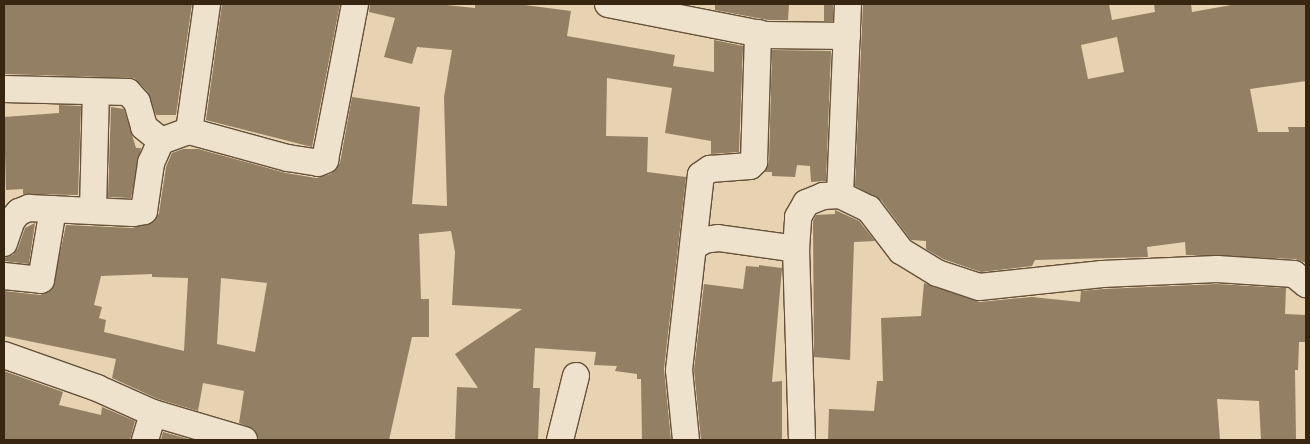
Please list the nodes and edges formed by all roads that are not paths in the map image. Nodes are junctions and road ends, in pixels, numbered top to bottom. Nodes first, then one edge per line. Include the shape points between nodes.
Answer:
1 (207, 4) edge
2 (355, 4) edge
3 (608, 4) edge
4 (848, 4) edge
5 (647, 8) edge
6 (758, 33) junction
7 (847, 36) junction
8 (4, 89) edge
9 (96, 92) junction
10 (189, 131) junction
11 (161, 141) junction
12 (840, 195) junction
13 (53, 209) junction
14 (93, 211) junction
15 (4, 236) edge
16 (693, 247) junction
17 (796, 249) junction
18 (4, 276) edge
19 (1306, 284) edge
20 (4, 355) edge
21 (576, 376) dead end
22 (152, 413) junction
23 (145, 440) edge
24 (244, 440) edge
25 (560, 440) edge
26 (686, 440) edge
27 (802, 440) edge

1 - 10 street
2 - 10 street via 325,160 318,163 288,158
3 - 5 street
4 - 7 street
5 - 6 street
6 - 7 street
6 - 16 street via 754,162 750,166 710,169 701,175
7 - 12 street
8 - 9 street
9 - 11 street via 128,92 133,95 144,127
9 - 14 street
10 - 11 street
11 - 14 street via 151,163 144,211
12 - 17 street via 823,196 806,203 798,217
12 - 19 street via 869,209 901,250 937,273 979,287 1102,274 1217,269 1294,274
13 - 14 street
13 - 15 street via 29,208 19,212
13 - 18 street via 42,280
16 - 17 street via 704,240 718,238
16 - 26 street via 679,370
17 - 27 street
20 - 22 street via 97,388
21 - 25 street
22 - 23 street
22 - 24 street

